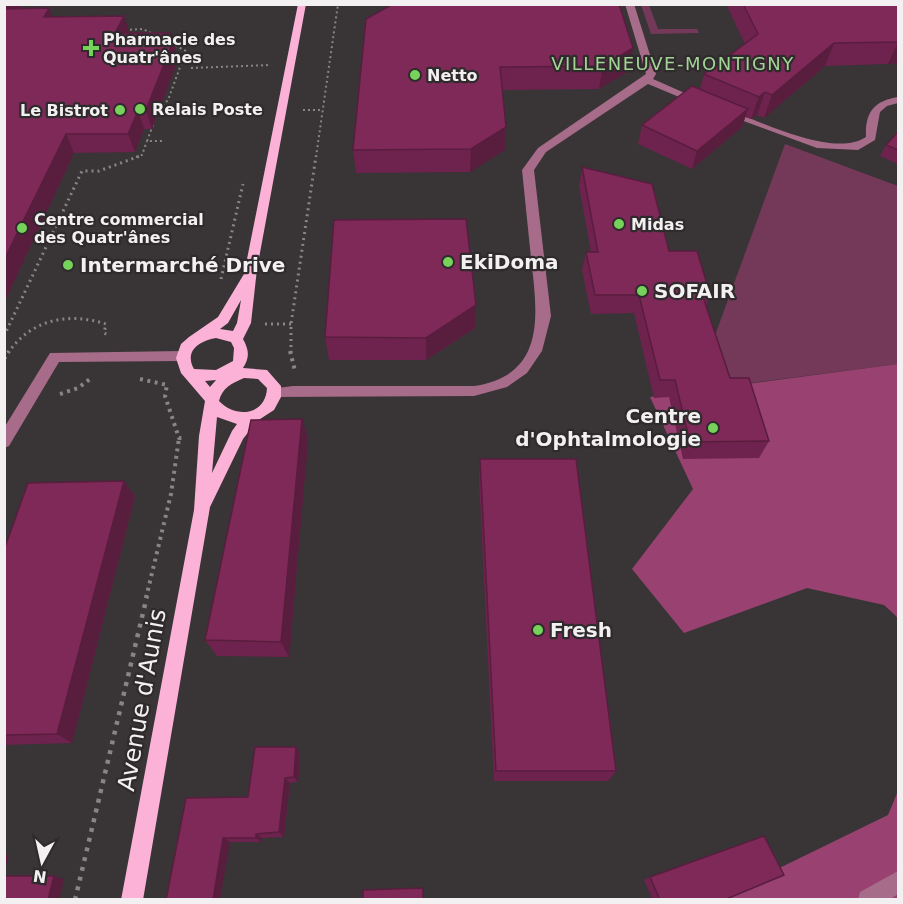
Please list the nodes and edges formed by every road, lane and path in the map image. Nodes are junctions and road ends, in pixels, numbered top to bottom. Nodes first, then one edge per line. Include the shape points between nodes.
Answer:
1 (302, 4) edge
2 (338, 4) edge
3 (629, 4) edge
4 (124, 30) edge
5 (270, 65) dead end
6 (191, 68) dead end
7 (647, 81) junction
8 (898, 100) edge
9 (159, 109) junction
10 (176, 109) dead end
11 (147, 141) junction
12 (165, 141) dead end
13 (251, 269) junction
14 (244, 323) junction
15 (291, 324) junction
16 (4, 336) edge
17 (201, 337) junction
18 (114, 338) dead end
19 (239, 343) junction
20 (182, 356) junction
21 (4, 359) edge
22 (192, 374) junction
23 (94, 375) dead end
24 (262, 375) junction
25 (135, 378) dead end
26 (296, 392) junction
27 (275, 393) junction
28 (214, 402) junction
29 (28, 403) junction
30 (252, 417) junction
31 (206, 436) junction
32 (179, 438) junction
33 (4, 442) edge
34 (202, 510) junction
35 (898, 882) edge
36 (75, 900) edge
37 (132, 900) edge
38 (868, 900) edge

1 - 13 main road
2 - 15 path
3 - 7 street via 651,74
4 - 9 path via 143,29 186,51 168,100
5 - 6 path
7 - 8 street via 817,145 858,147 872,138 875,110 883,102
7 - 26 street via 542,150 528,170 543,336 536,354 516,373 490,388
9 - 10 path
9 - 11 path
11 - 12 path
11 - 16 path via 142,155 99,171 82,171
13 - 14 main road
13 - 17 main road via 223,320
14 - 15 path
14 - 19 main road
15 - 26 path
17 - 19 main road via 220,333
17 - 20 main road
18 - 21 path via 104,333 106,324 92,318 50,320 22,336
19 - 22 main road via 240,359 228,371 210,377
19 - 24 main road
20 - 22 main road
20 - 29 street via 55,357
22 - 28 main road
23 - 29 path via 78,388 56,396 47,409
24 - 27 main road via 269,379
24 - 28 main road, Avenue d'Aunis via 234,375 219,385
25 - 32 path via 167,385 165,396
26 - 27 street
27 - 30 main road, Avenue d'Aunis via 268,407
28 - 30 main road via 224,416
28 - 31 main road, Avenue d'Aunis
29 - 33 street
30 - 34 main road, Avenue d'Aunis via 237,435
31 - 32 path
31 - 34 main road, Avenue d'Aunis
32 - 36 path via 171,494
34 - 37 main road, Avenue d'Aunis
35 - 38 street

